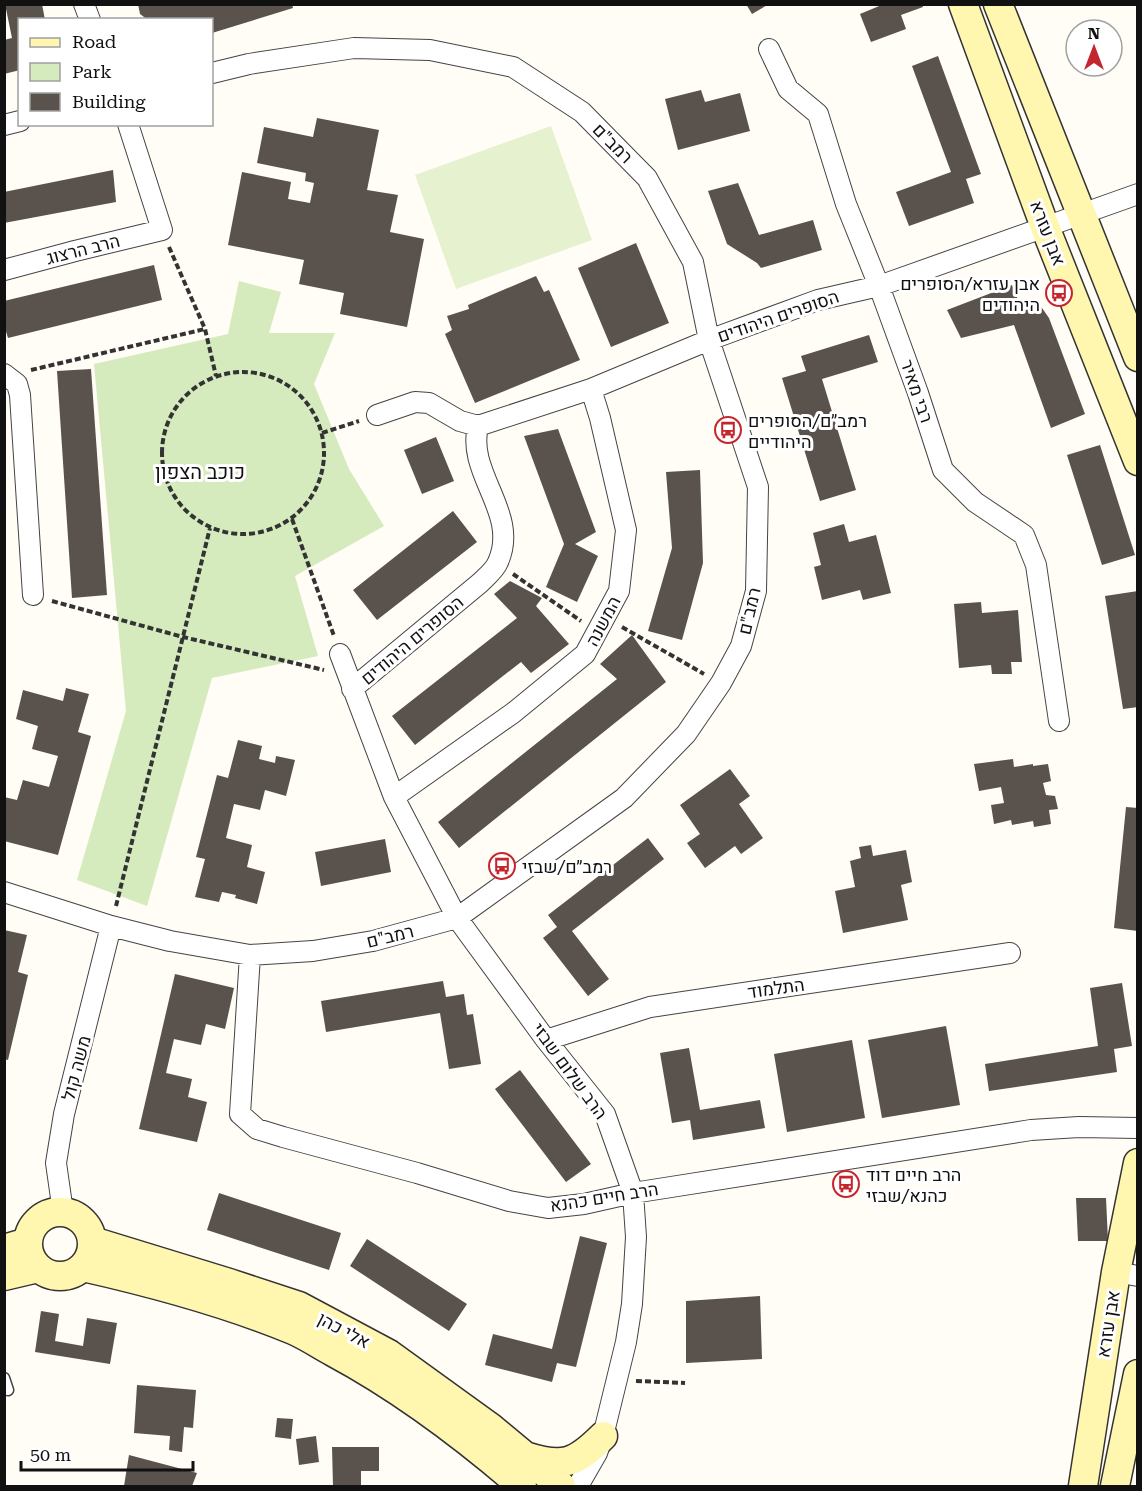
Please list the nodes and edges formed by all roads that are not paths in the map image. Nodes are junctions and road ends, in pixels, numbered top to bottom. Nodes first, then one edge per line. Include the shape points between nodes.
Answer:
1 (963, 4) edge
2 (998, 4) edge
3 (769, 49) dead end
4 (213, 74) edge
5 (129, 126) edge
6 (1137, 195) edge
7 (1081, 214) junction
8 (1045, 227) junction
9 (4, 270) edge
10 (879, 286) junction
11 (709, 340) junction
12 (1137, 357) edge
13 (8, 377) edge
14 (591, 389) junction
15 (377, 415) road end
16 (478, 426) junction
17 (1137, 461) edge
18 (33, 595) road end
19 (340, 654) road end
20 (350, 683) junction
21 (1059, 721) dead end
22 (394, 797) junction
23 (4, 892) edge
24 (458, 918) junction
25 (111, 926) junction
26 (1010, 953) dead end
27 (250, 955) junction
28 (546, 1040) junction
29 (1137, 1128) edge
30 (1137, 1163) edge
31 (633, 1193) junction
32 (63, 1212) junction
33 (23, 1253) edge
34 (88, 1254) junction
35 (1127, 1274) edge
36 (4, 1276) edge
37 (1137, 1374) edge
38 (4, 1378) edge
39 (8, 1390) dead end
40 (603, 1436) junction
41 (524, 1455) junction
42 (1124, 1473) edge
43 (522, 1486) edge
44 (561, 1486) edge
45 (578, 1486) edge
46 (1083, 1486) edge

1 - 8 street, אבן עזרא
2 - 7 street, אבן עזרא
3 - 10 street, רבי מאיר via 788,89 818,114 846,204
4 - 11 street, רמב"ם via 249,64 354,48 430,50 513,67 582,112 647,178 693,262
5 - 9 street, הרב הרצוג via 162,230
6 - 7 street, הסופרים היהודים
7 - 8 street, הסופרים היהודים
7 - 12 street, אבן עזרא
8 - 10 street, הסופרים היהודים
8 - 17 street, אבן עזרא
10 - 11 street, הסופרים היהודים via 818,300
10 - 21 street, רבי מאיר via 943,470 975,502 1024,535 1036,565
11 - 14 street, הסופרים היהודים
11 - 24 street, רמב"ם via 758,487 756,591 741,646 686,734 624,798
13 - 18 street via 20,395
14 - 16 street, הסופרים היהודים
14 - 22 street, המשנה via 626,530 620,591 585,654 513,713
15 - 16 street via 415,402 429,403 460,421
16 - 20 street, הסופרים היהודים via 477,454 502,519 504,541 498,563 480,584
19 - 20 street, הרב שלום שבזי
20 - 22 street, הרב שלום שבזי
22 - 24 street, הרב שלום שבזי
23 - 25 street, רמב"ם
24 - 27 street, רמב"ם via 363,943
24 - 28 street, הרב שלום שבזי
25 - 27 street, רמב"ם
25 - 32 street, משה קול via 64,1114 56,1163
26 - 28 street, התלמוד via 650,1007
27 - 31 street, הרב חיים כהנא via 240,1114 257,1129 509,1201 548,1208
28 - 31 street, הרב שלום שבזי via 605,1114
29 - 31 street, הרב חיים כהנא via 1031,1130
30 - 35 street, אבן עזרא
31 - 40 street, הרב שלום שבזי via 636,1237 632,1304
32 - 33 street via 39,1220
32 - 34 street via 86,1225
33 - 34 street via 55,1276 66,1276
33 - 36 street
34 - 41 street, אלי כהן via 230,1283 299,1306 389,1354
34 - 43 street, אלי כהן via 150,1282 294,1331 374,1374 466,1438
35 - 46 street, אבן עזרא
37 - 42 street
38 - 39 lane
40 - 41 street via 588,1451 567,1461 552,1462
40 - 45 street, הרב שלום שבזי
41 - 44 street, אלי כהן

